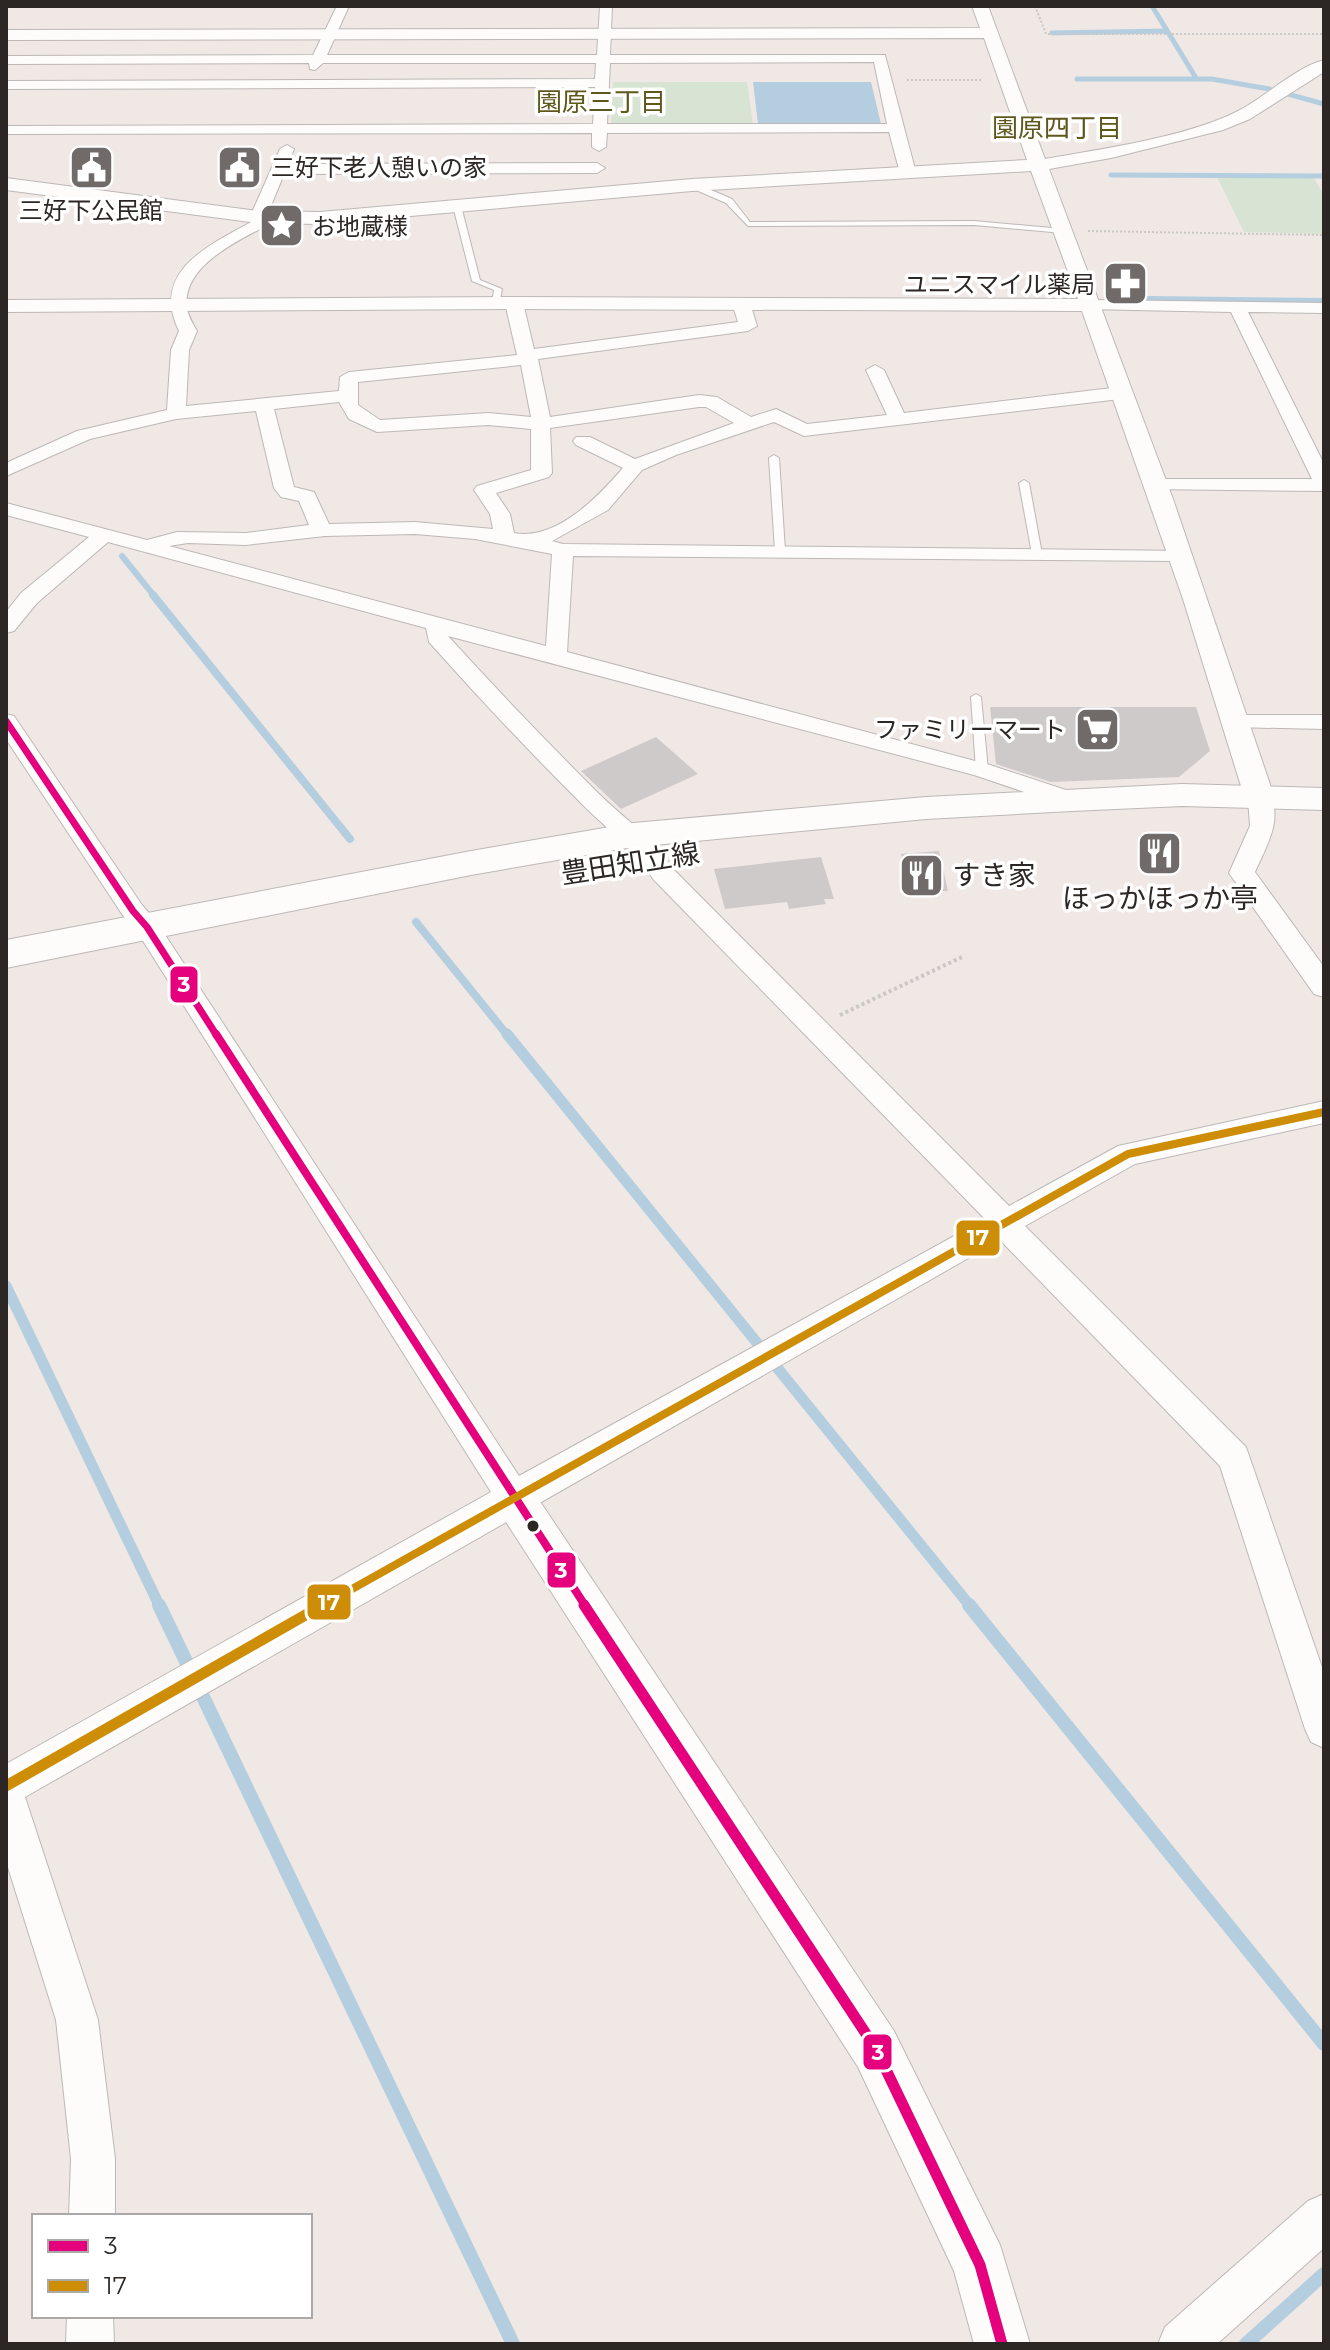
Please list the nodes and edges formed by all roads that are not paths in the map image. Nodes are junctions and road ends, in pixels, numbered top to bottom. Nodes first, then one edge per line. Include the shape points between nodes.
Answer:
1 (343, 6) edge
2 (606, 6) edge
3 (980, 6) edge
4 (990, 33) junction
5 (330, 34) junction
6 (6, 35) edge
7 (605, 35) junction
8 (317, 59) junction
9 (604, 59) junction
10 (6, 60) edge
11 (1324, 65) edge
12 (602, 83) junction
13 (6, 85) edge
14 (301, 107) junction
15 (601, 128) junction
16 (895, 128) junction
17 (6, 130) edge
18 (1039, 165) junction
19 (597, 168) junction
20 (281, 169) junction
21 (908, 173) junction
22 (6, 184) edge
23 (692, 185) junction
24 (600, 192) junction
25 (457, 206) junction
26 (265, 217) junction
27 (1063, 231) junction
28 (505, 303) junction
29 (741, 303) junction
30 (1091, 305) junction
31 (6, 306) edge
32 (177, 307) junction
33 (1237, 307) junction
34 (1324, 308) edge
35 (528, 357) junction
36 (875, 370) dead end
37 (1120, 393) junction
38 (348, 396) junction
39 (263, 403) junction
40 (176, 413) junction
41 (898, 419) junction
42 (541, 424) junction
43 (750, 424) junction
44 (583, 441) dead end
45 (774, 458) dead end
46 (635, 466) junction
47 (6, 470) edge
48 (1024, 483) dead end
49 (1324, 484) edge
50 (1154, 485) junction
51 (6, 509) edge
52 (321, 530) junction
53 (104, 535) junction
54 (504, 535) junction
55 (533, 542) junction
56 (150, 547) junction
57 (563, 550) junction
58 (780, 551) junction
59 (1037, 554) junction
60 (1179, 555) junction
61 (7, 623) edge
62 (437, 625) junction
63 (556, 657) junction
64 (976, 697) dead end
65 (6, 721) edge
66 (1238, 722) junction
67 (1324, 722) edge
68 (982, 770) junction
69 (1260, 799) junction
70 (1324, 799) edge
71 (1072, 800) junction
72 (643, 846) junction
73 (153, 936) junction
74 (6, 954) edge
75 (6, 976) edge
76 (1324, 987) edge
77 (1324, 1112) edge
78 (1004, 1222) junction
79 (514, 1498) junction
80 (1324, 1729) edge
81 (6, 1786) edge
82 (6, 1799) edge
83 (92, 2214) edge
84 (1324, 2217) edge
85 (90, 2318) edge
86 (90, 2344) edge
87 (1002, 2344) edge
88 (1182, 2344) edge

1 - 5 street
2 - 7 street
3 - 4 street
4 - 7 street
4 - 18 street
5 - 6 street
5 - 7 street
5 - 8 street
7 - 9 street
8 - 9 street
8 - 10 street
8 - 14 street
9 - 12 street
9 - 16 street via 880,58
11 - 18 street via 1217,126
12 - 14 street
12 - 15 street
13 - 14 street
14 - 15 street
14 - 17 street
14 - 20 street
15 - 16 street
15 - 19 street
16 - 21 street
18 - 21 street
18 - 27 street
19 - 20 street
19 - 24 street
20 - 26 street
21 - 23 street
22 - 26 street
23 - 24 street
23 - 27 lane via 729,201 748,224 974,223
24 - 25 street
25 - 26 street via 320,218
25 - 28 lane via 476,281 498,289
26 - 32 street via 194,264 179,288
27 - 30 street
28 - 29 street
28 - 32 street
28 - 35 street
29 - 30 street
29 - 35 street via 748,326
30 - 33 street
30 - 37 street
31 - 32 street
32 - 40 street via 188,331 180,350
33 - 34 street
33 - 49 street
35 - 38 street via 349,377
35 - 42 street
36 - 41 street
37 - 41 street
37 - 50 street
38 - 39 street
38 - 42 street via 356,415 377,426 488,419
39 - 40 street
39 - 52 street via 284,488 307,496
40 - 47 street via 84,435
41 - 43 street via 804,430 776,415
42 - 43 street via 699,401 717,404
42 - 54 street via 542,473 484,490 500,514
43 - 46 street
44 - 46 street
45 - 58 lane
46 - 55 street via 601,506
48 - 59 lane
49 - 50 street
50 - 60 street
51 - 53 street
52 - 54 street via 434,528
52 - 56 street via 246,539 174,536
53 - 56 street
53 - 61 street
54 - 55 street
55 - 57 street
56 - 62 street
57 - 58 street
57 - 63 street
58 - 59 street
59 - 60 street
60 - 66 street
62 - 63 street
62 - 72 street via 437,637 500,708
63 - 68 street
64 - 68 lane
65 - 73 street
66 - 67 street
66 - 69 street
68 - 71 street
69 - 70 main road, 豊田知立線
69 - 71 main road, 豊田知立線 via 1182,795
69 - 72 main road, 豊田知立線 via 1191,811
69 - 76 street via 1262,826 1242,873
71 - 72 main road, 豊田知立線 via 926,808
72 - 73 main road, 豊田知立線
72 - 78 street via 662,873
73 - 74 main road, 豊田知立線
73 - 75 main road, 豊田知立線
73 - 79 street
77 - 78 street via 1128,1154
78 - 79 street
78 - 80 street via 1234,1458
79 - 81 street
79 - 87 street via 876,2049 980,2265
82 - 83 street via 77,2020 93,2159
84 - 88 street
85 - 86 street

